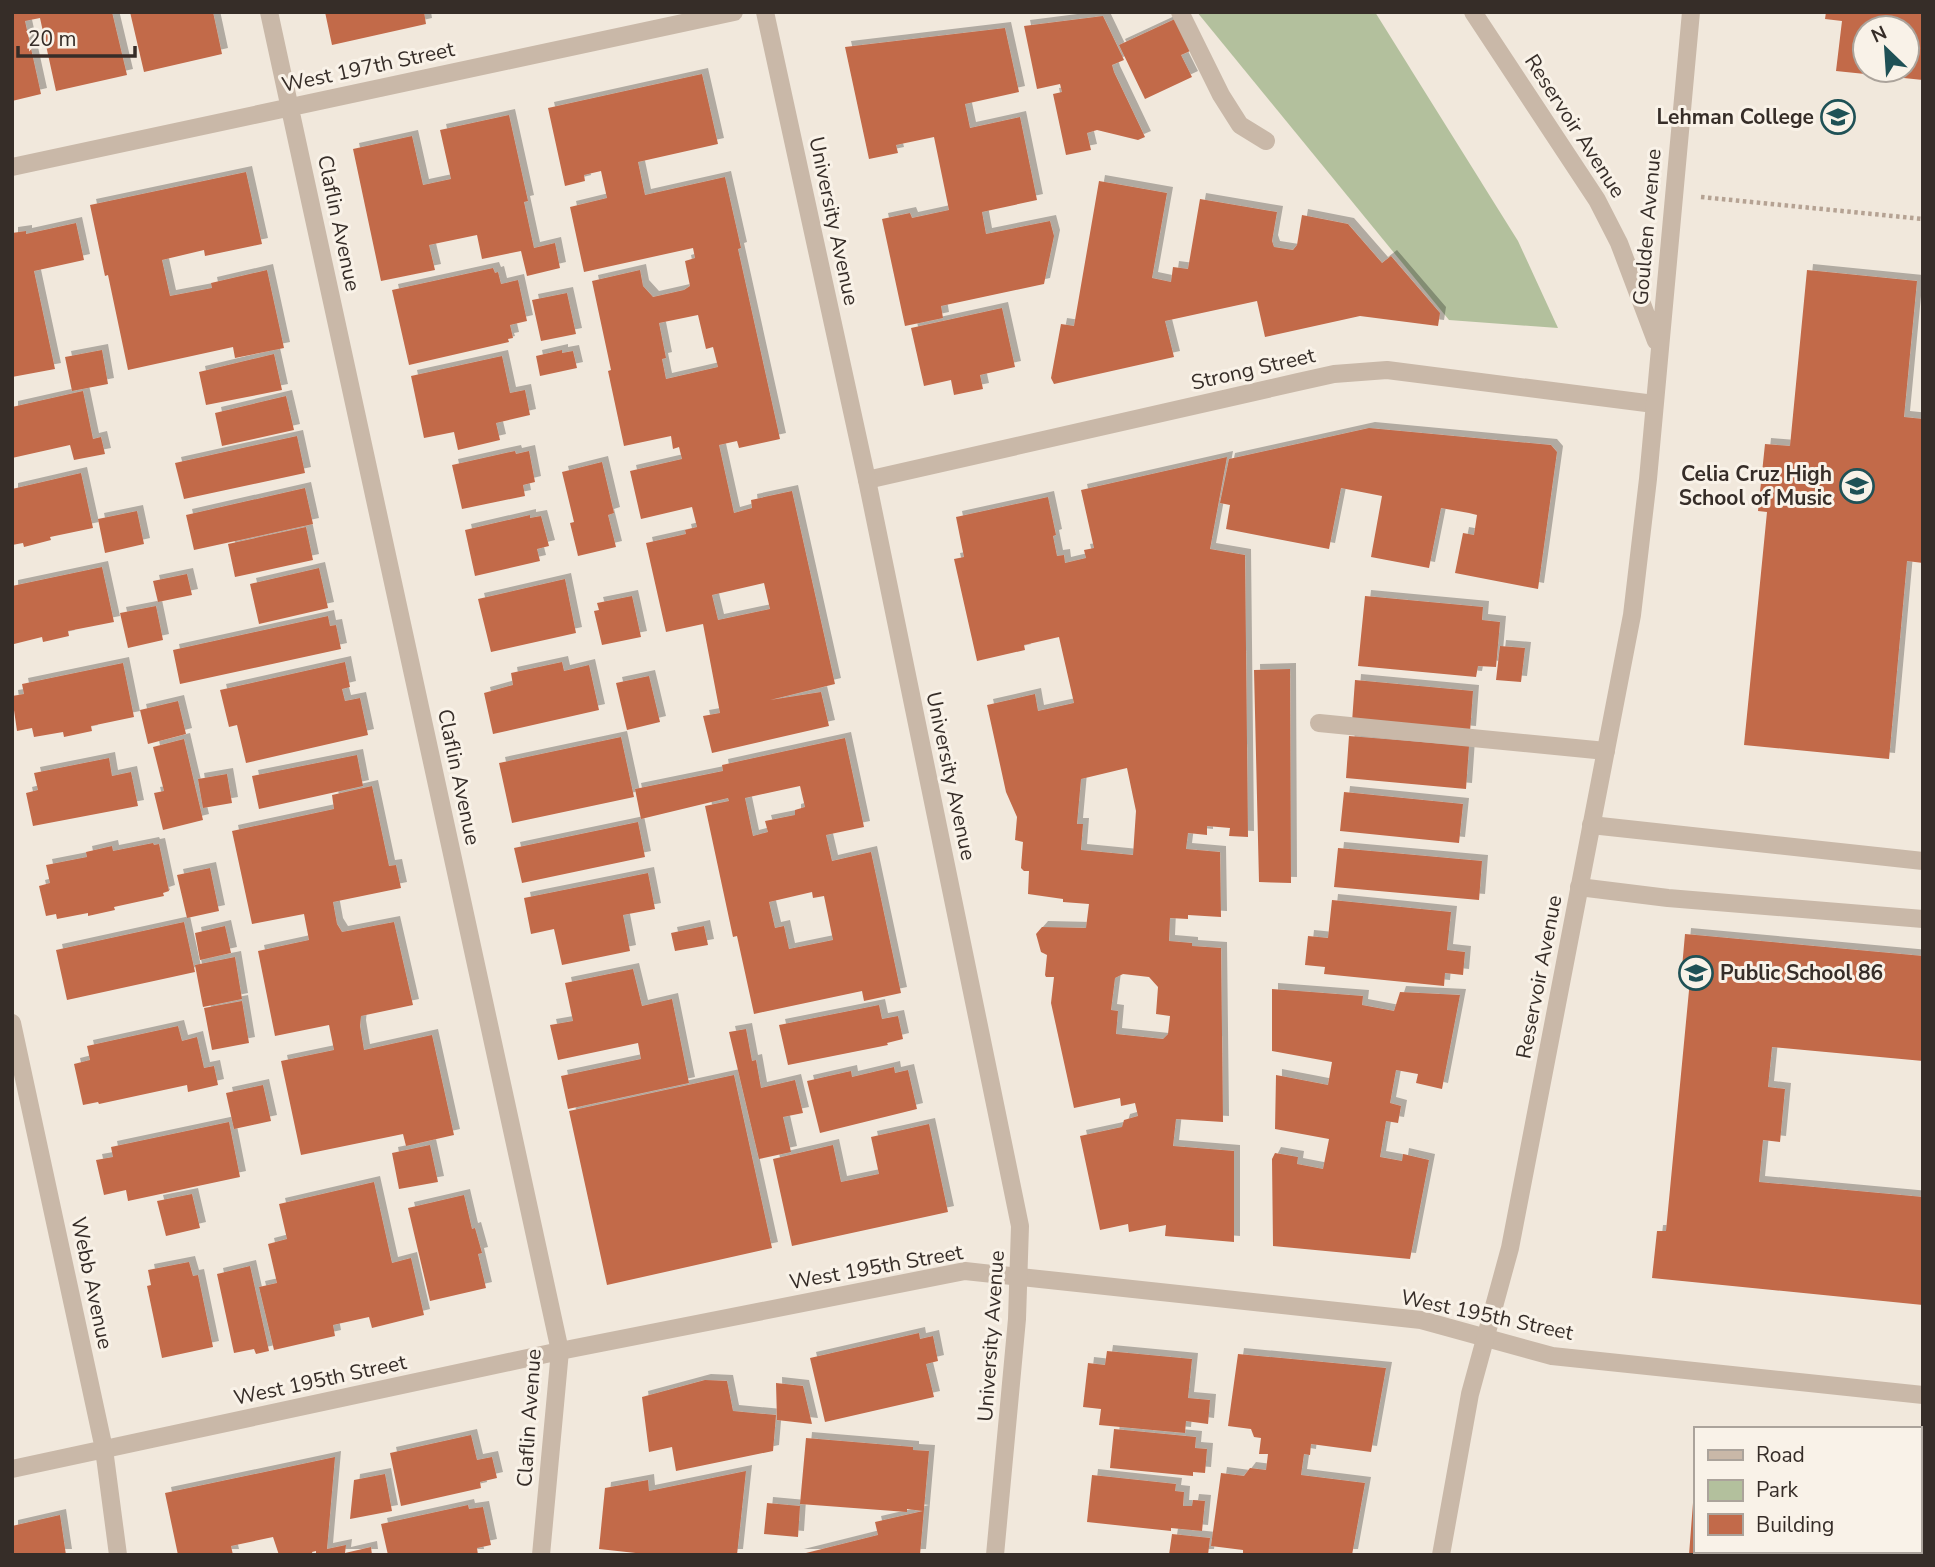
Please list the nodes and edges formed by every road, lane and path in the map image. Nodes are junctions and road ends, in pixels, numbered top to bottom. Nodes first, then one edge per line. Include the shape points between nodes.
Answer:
1 (269, 12) edge
2 (734, 12) edge
3 (765, 12) edge
4 (1180, 12) edge
5 (1474, 12) edge
6 (1691, 12) edge
7 (290, 107) junction
8 (1266, 141) dead end
9 (12, 167) edge
10 (1673, 194) junction
11 (1923, 219) edge
12 (1659, 347) junction
13 (1654, 404) junction
14 (867, 480) junction
15 (1319, 723) dead end
16 (1606, 751) junction
17 (1591, 825) junction
18 (1923, 861) edge
19 (1579, 887) junction
20 (1923, 919) edge
21 (12, 1023) edge
22 (1019, 1275) junction
23 (1485, 1338) junction
24 (560, 1352) junction
25 (1923, 1395) edge
26 (104, 1449) junction
27 (12, 1469) edge
28 (118, 1555) edge
29 (541, 1555) edge
30 (995, 1555) edge
31 (1441, 1555) edge

1 - 7 street, Claflin Avenue
2 - 7 street, West 197th Street
3 - 14 street, University Avenue
4 - 8 street via 1240,125
5 - 12 street, Reservoir Avenue via 1597,200 1619,243
6 - 10 street, Goulden Avenue
7 - 9 street, West 197th Street
7 - 24 street, Claflin Avenue
10 - 11 path
10 - 12 street, Goulden Avenue
12 - 13 street, Goulden Avenue
13 - 14 street, Strong Street via 1363,370
13 - 16 street, Reservoir Avenue via 1634,604
14 - 22 street, University Avenue via 1020,1226
15 - 16 street
16 - 17 street, Reservoir Avenue
17 - 18 street
17 - 19 street, Reservoir Avenue
19 - 20 street
19 - 23 street, Reservoir Avenue via 1510,1248
21 - 26 street, Webb Avenue
22 - 23 street, West 195th Street via 1421,1321
22 - 24 street, West 195th Street via 965,1271
22 - 30 street, University Avenue
23 - 25 street, West 195th Street via 1552,1356
23 - 31 street, Reservoir Avenue via 1469,1399
24 - 26 street, West 195th Street
24 - 29 street, Claflin Avenue
26 - 27 street, West 195th Street
26 - 28 street, Webb Avenue

